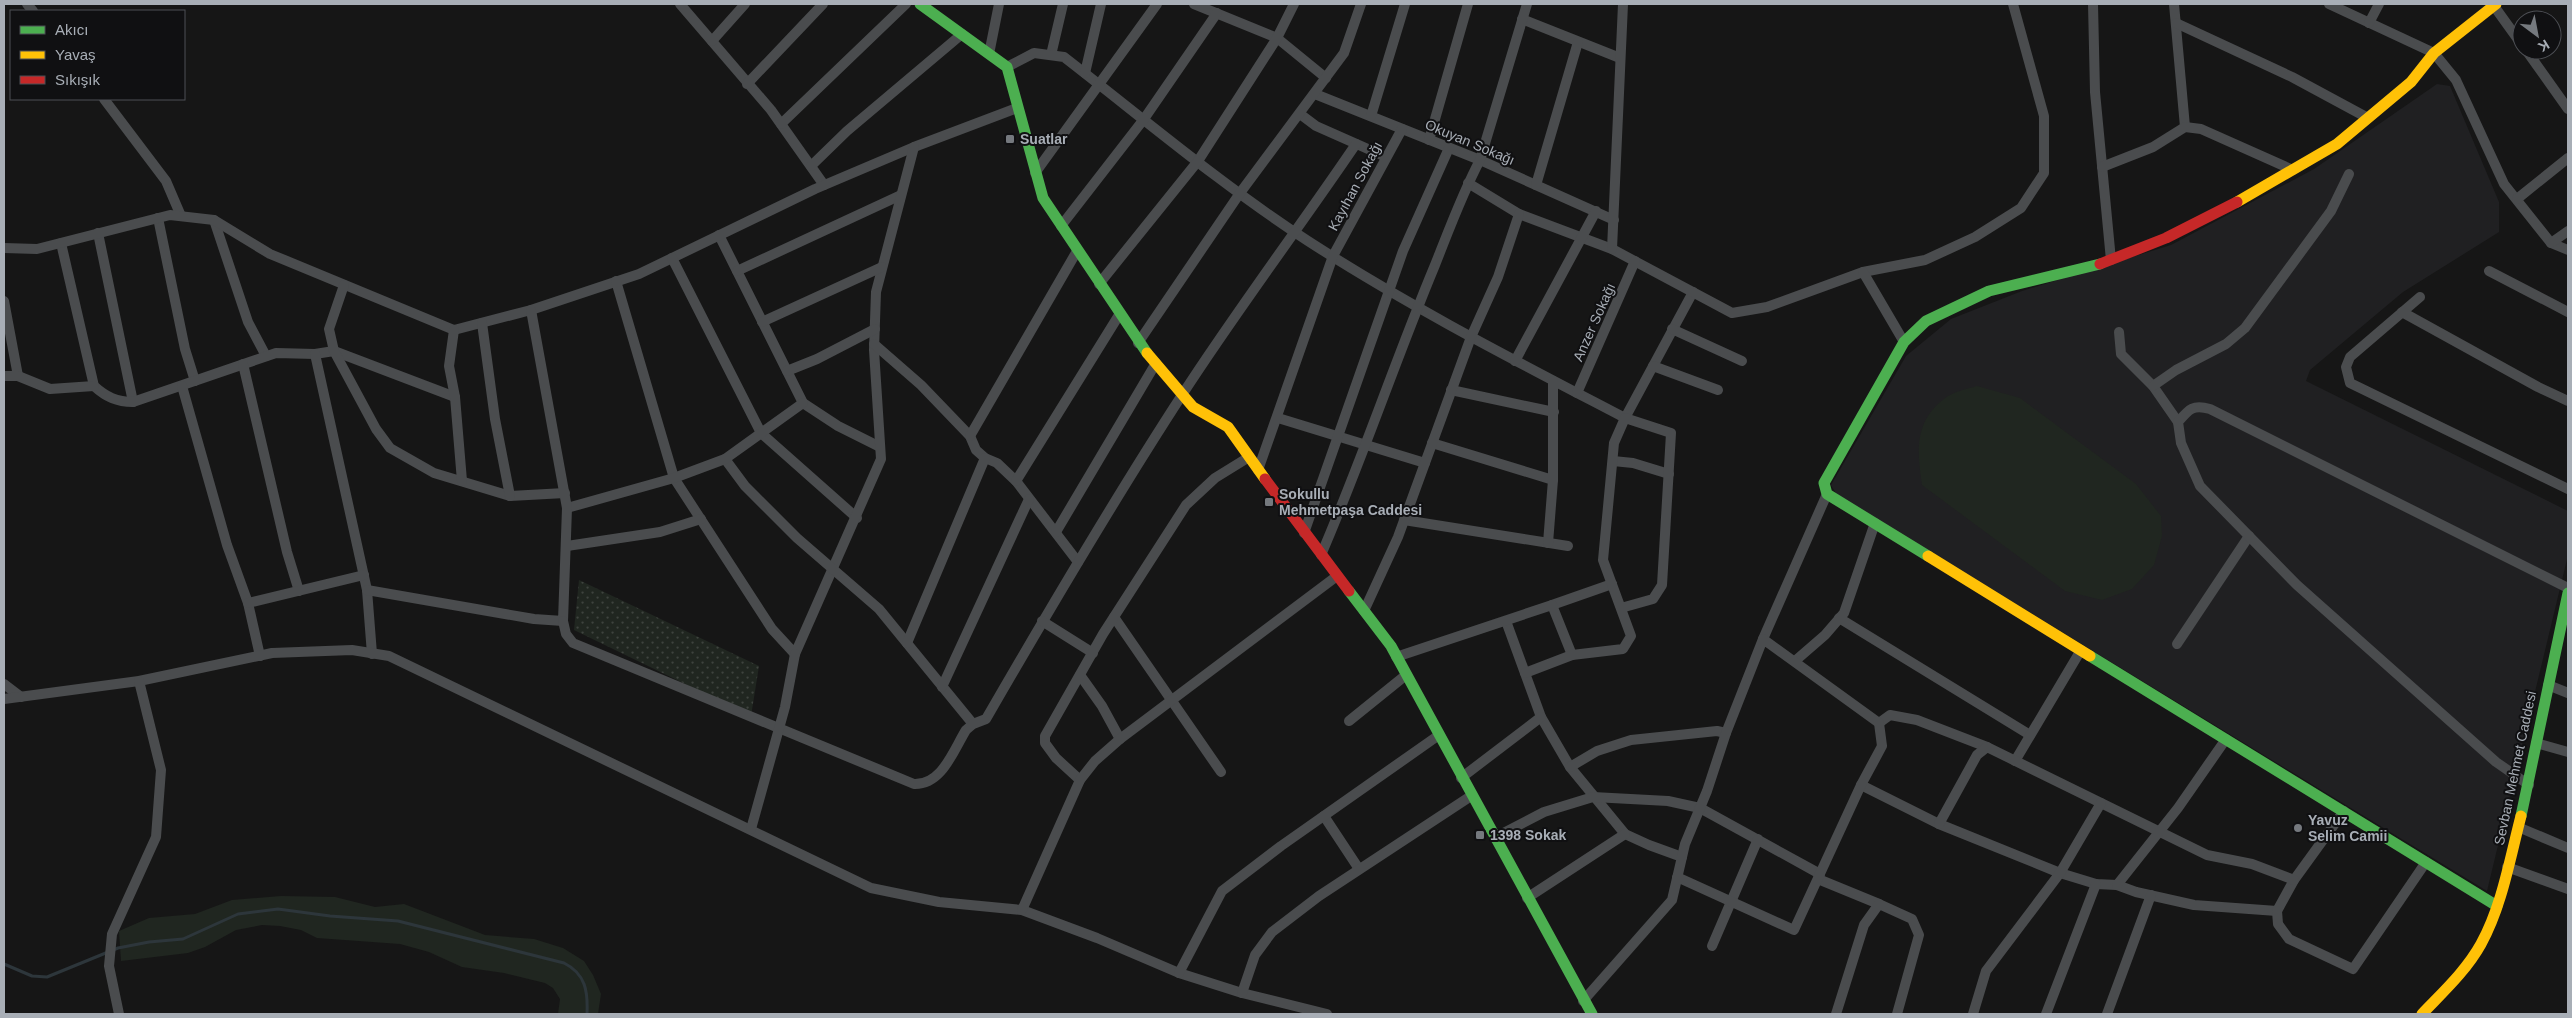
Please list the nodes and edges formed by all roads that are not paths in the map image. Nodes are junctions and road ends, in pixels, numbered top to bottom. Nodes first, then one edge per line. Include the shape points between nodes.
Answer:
1 (680, 4) edge
2 (745, 4) edge
3 (823, 4) edge
4 (906, 4) edge
5 (920, 4) edge
6 (998, 4) edge
7 (1063, 4) edge
8 (1101, 4) edge
9 (1157, 4) edge
10 (1194, 4) edge
11 (1294, 4) edge
12 (1361, 4) edge
13 (1406, 4) edge
14 (1468, 4) edge
15 (1527, 4) edge
16 (1623, 4) edge
17 (2012, 4) edge
18 (2092, 4) edge
19 (2174, 4) edge
20 (2329, 4) edge
21 (2379, 4) edge
22 (2495, 5) edge
23 (936, 9) edge
24 (1216, 13) junction
25 (1522, 19) junction
26 (2176, 23) junction
27 (2369, 23) junction
28 (2512, 30) edge
29 (962, 34) junction
30 (1277, 38) junction
31 (712, 40) junction
32 (1578, 42) junction
33 (2434, 53) junction
34 (989, 54) junction
35 (1051, 55) junction
36 (1620, 58) junction
37 (2533, 60) edge
38 (1007, 67) junction
39 (1085, 73) junction
40 (1326, 78) junction
41 (748, 84) junction
42 (1100, 85) junction
43 (1315, 94) junction
44 (105, 100) edge
45 (1017, 108) junction
46 (2568, 109) edge
47 (1300, 114) junction
48 (1371, 116) junction
49 (2368, 118) junction
50 (1144, 119) junction
51 (781, 124) junction
52 (2185, 127) junction
53 (1402, 129) junction
54 (1429, 140) junction
55 (1356, 144) junction
56 (914, 146) junction
57 (1449, 148) junction
58 (1386, 157) junction
59 (2568, 158) edge
60 (1480, 160) junction
61 (1198, 161) junction
62 (811, 166) junction
63 (2102, 168) junction
64 (2293, 170) junction
65 (1036, 173) junction
66 (2349, 174) dead end
67 (1468, 183) junction
68 (1536, 184) junction
69 (824, 185) junction
70 (1240, 193) junction
71 (900, 195) junction
72 (2517, 199) junction
73 (1596, 210) junction
74 (1519, 214) junction
75 (181, 216) junction
76 (158, 218) junction
77 (214, 220) junction
78 (1614, 220) junction
79 (1061, 226) junction
80 (1293, 231) junction
81 (2568, 231) edge
82 (98, 233) junction
83 (719, 235) junction
84 (1581, 238) junction
85 (61, 243) junction
86 (2551, 243) junction
87 (4, 248) edge
88 (1612, 249) junction
89 (2568, 250) edge
90 (1077, 251) junction
91 (1333, 256) junction
92 (672, 258) junction
93 (2111, 260) junction
94 (1635, 261) junction
95 (882, 267) junction
96 (736, 271) junction
97 (2489, 271) dead end
98 (1863, 272) junction
99 (616, 281) junction
100 (1099, 284) junction
101 (344, 285) junction
102 (1390, 290) junction
103 (1693, 292) junction
104 (2420, 297) dead end
105 (4, 301) edge
106 (1417, 307) junction
107 (531, 310) junction
108 (2402, 312) junction
109 (2568, 312) edge
110 (1119, 314) junction
111 (762, 322) junction
112 (482, 323) junction
113 (875, 329) junction
114 (1672, 329) junction
115 (454, 330) junction
116 (2119, 332) dead end
117 (1471, 337) junction
118 (1904, 342) junction
119 (1138, 343) junction
120 (874, 344) junction
121 (334, 351) junction
122 (315, 354) junction
123 (266, 356) junction
124 (1515, 361) junction
125 (1742, 361) dead end
126 (1156, 363) junction
127 (243, 364) junction
128 (1653, 366) junction
129 (787, 371) junction
130 (4, 376) edge
131 (18, 376) junction
132 (195, 381) junction
133 (1553, 381) junction
134 (94, 386) junction
135 (182, 386) junction
136 (2152, 386) junction
137 (1452, 390) junction
138 (1718, 390) dead end
139 (1577, 393) junction
140 (1182, 395) junction
141 (455, 397) junction
142 (2568, 401) edge
143 (133, 402) junction
144 (803, 403) junction
145 (1554, 412) junction
146 (1278, 418) junction
147 (1625, 418) junction
148 (2178, 422) junction
149 (761, 433) junction
150 (1339, 435) junction
151 (970, 436) junction
152 (1432, 443) junction
153 (1366, 444) junction
154 (880, 447) junction
155 (1249, 457) junction
156 (985, 458) junction
157 (725, 459) junction
158 (1613, 461) junction
159 (1424, 463) junction
160 (1258, 470) junction
161 (1669, 474) junction
162 (674, 478) junction
163 (1553, 480) junction
164 (462, 481) junction
165 (1016, 481) junction
166 (2568, 489) edge
167 (565, 493) junction
168 (1827, 494) junction
169 (510, 496) junction
170 (1029, 500) junction
171 (567, 508) junction
172 (856, 518) junction
173 (701, 519) junction
174 (1404, 520) junction
175 (1875, 523) junction
176 (1056, 532) junction
177 (1304, 533) junction
178 (2249, 536) junction
179 (1548, 543) junction
180 (567, 546) junction
181 (1568, 546) dead end
182 (1321, 556) junction
183 (1078, 562) junction
184 (834, 569) junction
185 (364, 575) junction
186 (1337, 576) junction
187 (1612, 584) junction
188 (2568, 588) edge
189 (367, 590) junction
190 (299, 591) junction
191 (2568, 593) edge
192 (248, 603) junction
193 (1552, 605) junction
194 (1621, 608) junction
195 (1364, 611) junction
196 (1114, 617) junction
197 (1839, 618) junction
198 (563, 620) junction
199 (1042, 621) junction
200 (1506, 621) junction
201 (1763, 639) junction
202 (907, 643) junction
203 (2178, 644) dead end
204 (2081, 650) junction
205 (1093, 653) junction
206 (372, 654) junction
207 (794, 654) junction
208 (1572, 655) junction
209 (260, 656) junction
210 (1396, 657) junction
211 (1795, 661) junction
212 (1525, 674) junction
213 (1080, 675) junction
214 (1406, 675) junction
215 (139, 681) junction
216 (4, 684) edge
217 (2548, 685) junction
218 (942, 687) junction
219 (2568, 693) edge
220 (21, 697) junction
221 (4, 699) edge
222 (1172, 701) junction
223 (1541, 717) junction
224 (1349, 721) dead end
225 (1878, 723) junction
226 (973, 724) junction
227 (779, 730) junction
228 (1726, 733) junction
229 (1438, 735) junction
230 (2030, 735) junction
231 (1120, 739) junction
232 (2226, 739) junction
233 (2536, 743) junction
234 (1987, 747) junction
235 (2568, 752) edge
236 (2015, 761) junction
237 (1570, 767) junction
238 (1221, 772) dead end
239 (1461, 778) junction
240 (1080, 780) junction
241 (1861, 785) junction
242 (2529, 785) junction
243 (1471, 796) junction
244 (1593, 797) junction
245 (2101, 803) junction
246 (1700, 808) junction
247 (2344, 811) junction
248 (1324, 816) junction
249 (1940, 824) junction
250 (2518, 827) junction
251 (751, 829) junction
252 (2158, 831) junction
253 (1625, 834) junction
254 (1494, 838) junction
255 (1758, 839) junction
256 (2568, 848) edge
257 (1682, 857) junction
258 (2426, 862) junction
259 (2507, 867) junction
260 (1359, 869) junction
261 (2060, 873) junction
262 (1819, 876) junction
263 (1677, 877) junction
264 (2294, 880) junction
265 (2096, 884) junction
266 (2117, 885) junction
267 (2568, 889) edge
268 (2151, 895) junction
269 (1527, 898) junction
270 (1730, 901) junction
271 (1879, 904) junction
272 (2497, 906) junction
273 (1022, 910) junction
274 (2277, 911) junction
275 (1712, 946) dead end
276 (1179, 973) junction
277 (1242, 993) junction
278 (1583, 1000) junction
279 (120, 1014) edge
280 (1328, 1014) edge
281 (1592, 1014) edge
282 (1836, 1014) edge
283 (1897, 1014) edge
284 (1973, 1014) edge
285 (2046, 1014) edge
286 (2107, 1014) edge
287 (2422, 1014) edge

1 - 31 street
2 - 31 street
3 - 41 street
4 - 51 street
5 - 23 street
6 - 34 street
7 - 35 street
8 - 39 street
9 - 42 street
10 - 24 street
11 - 30 street
12 - 40 street via 1344,53
13 - 48 street
14 - 54 street
15 - 25 street
16 - 36 street
17 - 98 street via 2044,116 2044,173 2021,208 1975,237 1925,260
18 - 63 street
19 - 26 street
20 - 27 street
21 - 27 street
22 - 28 street
22 - 33 street
23 - 29 street
24 - 30 street
24 - 50 street
25 - 32 street
25 - 60 street
26 - 49 street via 2292,77
26 - 52 street
27 - 33 street
29 - 34 street
29 - 62 street via 847,131
30 - 40 street
30 - 61 street
31 - 41 street
32 - 36 street
32 - 68 street
33 - 49 street via 2411,82
33 - 72 street via 2456,80 2504,184
34 - 38 street
35 - 38 street via 1034,53
35 - 39 street via 1064,56
36 - 78 street
37 - 46 street
38 - 45 street
39 - 42 street
40 - 43 street
41 - 51 street
42 - 50 street
42 - 65 street
43 - 47 street
43 - 48 street, Okuyan Sokağı
44 - 75 street via 166,182
45 - 56 street
45 - 65 street
47 - 55 street via 1316,126
47 - 70 street
48 - 53 street, Okuyan Sokağı
49 - 64 street via 2336,144
50 - 61 street
50 - 79 street
51 - 62 street
52 - 63 street via 2153,147
52 - 64 street via 2201,129
53 - 54 street, Okuyan Sokağı
53 - 58 street, Kayıhan Sokağı
54 - 57 street, Okuyan Sokağı
55 - 58 street
55 - 80 street
56 - 69 street
56 - 71 street
57 - 60 street, Okuyan Sokağı
57 - 102 street via 1403,251
58 - 91 street, Kayıhan Sokağı
59 - 72 street
60 - 67 street
60 - 68 street, Okuyan Sokağı
61 - 70 street
61 - 100 street
62 - 69 street
63 - 93 street
64 - 93 street via 2166,238
65 - 79 street via 1043,198
66 - 136 street via 2332,211 2245,328 2226,344
67 - 74 street
67 - 106 street
68 - 73 street, Okuyan Sokağı
69 - 83 street
70 - 80 street
70 - 119 street
71 - 95 street
71 - 96 street
72 - 86 street
73 - 78 street, Okuyan Sokağı
73 - 84 street
74 - 84 street
74 - 117 street via 1498,277
75 - 76 street
75 - 77 street
76 - 82 street
76 - 132 street via 185,349
77 - 101 street via 270,254
77 - 123 street via 248,322
78 - 88 street
79 - 90 street
80 - 91 street
80 - 140 street
81 - 86 street
82 - 85 street
82 - 143 street
83 - 92 street
83 - 96 street
84 - 88 street
84 - 124 street
85 - 87 street via 37,249
85 - 134 street
86 - 89 street
88 - 94 street
90 - 100 street
90 - 151 street
91 - 102 street
91 - 146 street, Kayıhan Sokağı
92 - 99 street
92 - 149 street
93 - 118 street via 1989,291 1926,321
94 - 103 street
94 - 139 street, Anzer Sokağı
95 - 111 street
95 - 113 street via 876,292
96 - 111 street
97 - 109 street
98 - 103 street via 1767,307 1732,313
98 - 118 street
99 - 107 street
99 - 162 street
100 - 110 street
101 - 115 street
101 - 121 street via 329,329
102 - 106 street
102 - 150 street
103 - 114 street
104 - 108 street
105 - 131 street
106 - 117 street
106 - 153 street
107 - 112 street
107 - 167 street
108 - 142 street
108 - 166 street via 2350,357 2346,373 2350,383
110 - 119 street
110 - 165 street
111 - 129 street
112 - 115 street
112 - 169 street via 495,419
113 - 120 street
113 - 129 street
114 - 125 street
114 - 128 street
115 - 141 street via 449,366
116 - 136 street via 2121,354
117 - 124 street
117 - 137 street
118 - 168 street via 1824,483
119 - 126 street
120 - 151 street via 915,379
120 - 154 street
121 - 122 street
121 - 141 street
121 - 164 street via 376,430 390,448 434,473
122 - 123 street via 276,353
122 - 185 street
123 - 127 street
124 - 133 street
126 - 140 street
126 - 176 street
127 - 132 street
127 - 190 street
128 - 138 street
128 - 147 street
129 - 144 street
130 - 131 street
131 - 134 street via 50,389
132 - 135 street
133 - 139 street
133 - 145 street
134 - 143 street via 119,402
135 - 143 street
135 - 192 street via 227,544
136 - 148 street
137 - 145 street
137 - 152 street
139 - 147 street
140 - 155 street via 1193,407 1228,427
140 - 183 street
141 - 164 street
144 - 149 street
144 - 154 street via 838,426
145 - 163 street
146 - 150 street
146 - 160 street, Kayıhan Sokağı
147 - 158 street via 1614,443
147 - 161 street via 1671,433
148 - 178 street via 2180,443 2200,486
148 - 188 street via 2189,408 2210,409
149 - 157 street
149 - 172 street
150 - 153 street
150 - 177 street
151 - 156 street via 976,450
152 - 159 street
152 - 163 street
153 - 159 street
153 - 182 street
154 - 172 street via 881,458
155 - 160 street
155 - 196 street via 1215,478 1186,505
156 - 165 street via 997,463
156 - 202 street
157 - 162 street
157 - 184 street via 745,486 797,538
158 - 161 street via 1633,463
158 - 187 street via 1603,560
159 - 174 street
160 - 177 street
161 - 194 street via 1662,585 1653,599
162 - 171 street
162 - 173 street
163 - 179 street
164 - 169 street
165 - 170 street
167 - 169 street
167 - 171 street
168 - 175 street
168 - 201 street
170 - 176 street
170 - 218 street
171 - 180 street
172 - 184 street
173 - 180 street via 660,532
173 - 207 street via 772,629
174 - 179 street
174 - 195 street
175 - 197 street via 1844,613
175 - 204 street
176 - 183 street
177 - 182 street
178 - 203 street
178 - 242 street via 2297,585 2496,762
179 - 181 street
180 - 198 street
182 - 186 street
183 - 199 street
184 - 202 street via 879,609
184 - 207 street
185 - 189 street
185 - 190 street
186 - 195 street
186 - 222 street
187 - 193 street
187 - 194 street
189 - 198 street via 525,618
189 - 206 street
190 - 192 street
191 - 217 street, Sevban Mehmet Caddesi
192 - 209 street
193 - 200 street
193 - 208 street
194 - 208 street via 1630,636 1623,649
195 - 210 street
196 - 205 street
196 - 222 street
197 - 211 street
197 - 230 street
198 - 227 street via 566,634 573,643
199 - 205 street
199 - 226 street via 986,719
200 - 210 street
200 - 212 street
201 - 211 street
201 - 228 street
202 - 218 street
204 - 230 street
204 - 232 street
205 - 213 street
206 - 209 street via 352,650
206 - 251 street via 389,656
207 - 227 street
208 - 212 street
209 - 215 street
210 - 214 street
211 - 225 street
212 - 223 street
213 - 231 street
213 - 240 street via 1044,743
214 - 224 street
214 - 229 street
215 - 220 street
215 - 279 street via 161,770 156,837 112,934 109,966
216 - 220 street
217 - 219 street
217 - 233 street, Sevban Mehmet Caddesi
218 - 226 street
220 - 221 street
222 - 231 street
222 - 238 street
223 - 237 street
223 - 239 street
225 - 234 street via 1890,715 1917,720
225 - 241 street via 1882,746
226 - 227 street via 936,779 920,784
227 - 251 street
228 - 237 street via 1717,731 1631,740 1598,751
228 - 246 street
229 - 239 street
229 - 248 street
230 - 236 street
231 - 240 street via 1095,760
232 - 247 street
232 - 252 street
233 - 235 street
233 - 242 street, Sevban Mehmet Caddesi
234 - 236 street
234 - 249 street via 1977,756
236 - 245 street
237 - 244 street
239 - 243 street
240 - 273 street
241 - 249 street
241 - 262 street
242 - 250 street, Sevban Mehmet Caddesi
243 - 254 street
243 - 260 street
244 - 246 street via 1668,801
244 - 253 street
244 - 254 street via 1544,812
245 - 252 street
245 - 261 street
246 - 255 street
246 - 257 street
247 - 258 street
247 - 264 street
248 - 260 street
248 - 276 street via 1222,891
249 - 261 street
250 - 256 street
250 - 259 street, Sevban Mehmet Caddesi
251 - 273 street via 872,888 939,902
252 - 264 street via 2207,855 2252,864
252 - 266 street
253 - 257 street
253 - 269 street
254 - 269 street
255 - 262 street
255 - 270 street
257 - 263 street
258 - 272 street
258 - 274 street via 2353,969 2290,939 2278,924
259 - 267 street
259 - 272 street, Sevban Mehmet Caddesi
260 - 277 street via 1272,932 1255,955
261 - 265 street
261 - 284 street via 1986,971
262 - 270 street via 1794,930
262 - 271 street
263 - 270 street
263 - 278 street via 1672,900
264 - 274 street
265 - 266 street
265 - 285 street
266 - 268 street
268 - 274 street via 2194,905
268 - 286 street
269 - 278 street
270 - 275 street
271 - 282 street via 1864,925
271 - 283 street via 1912,919 1919,935
272 - 287 street, Sevban Mehmet Caddesi via 2480,944 2460,974
273 - 276 street
276 - 277 street
277 - 280 street
278 - 281 street

